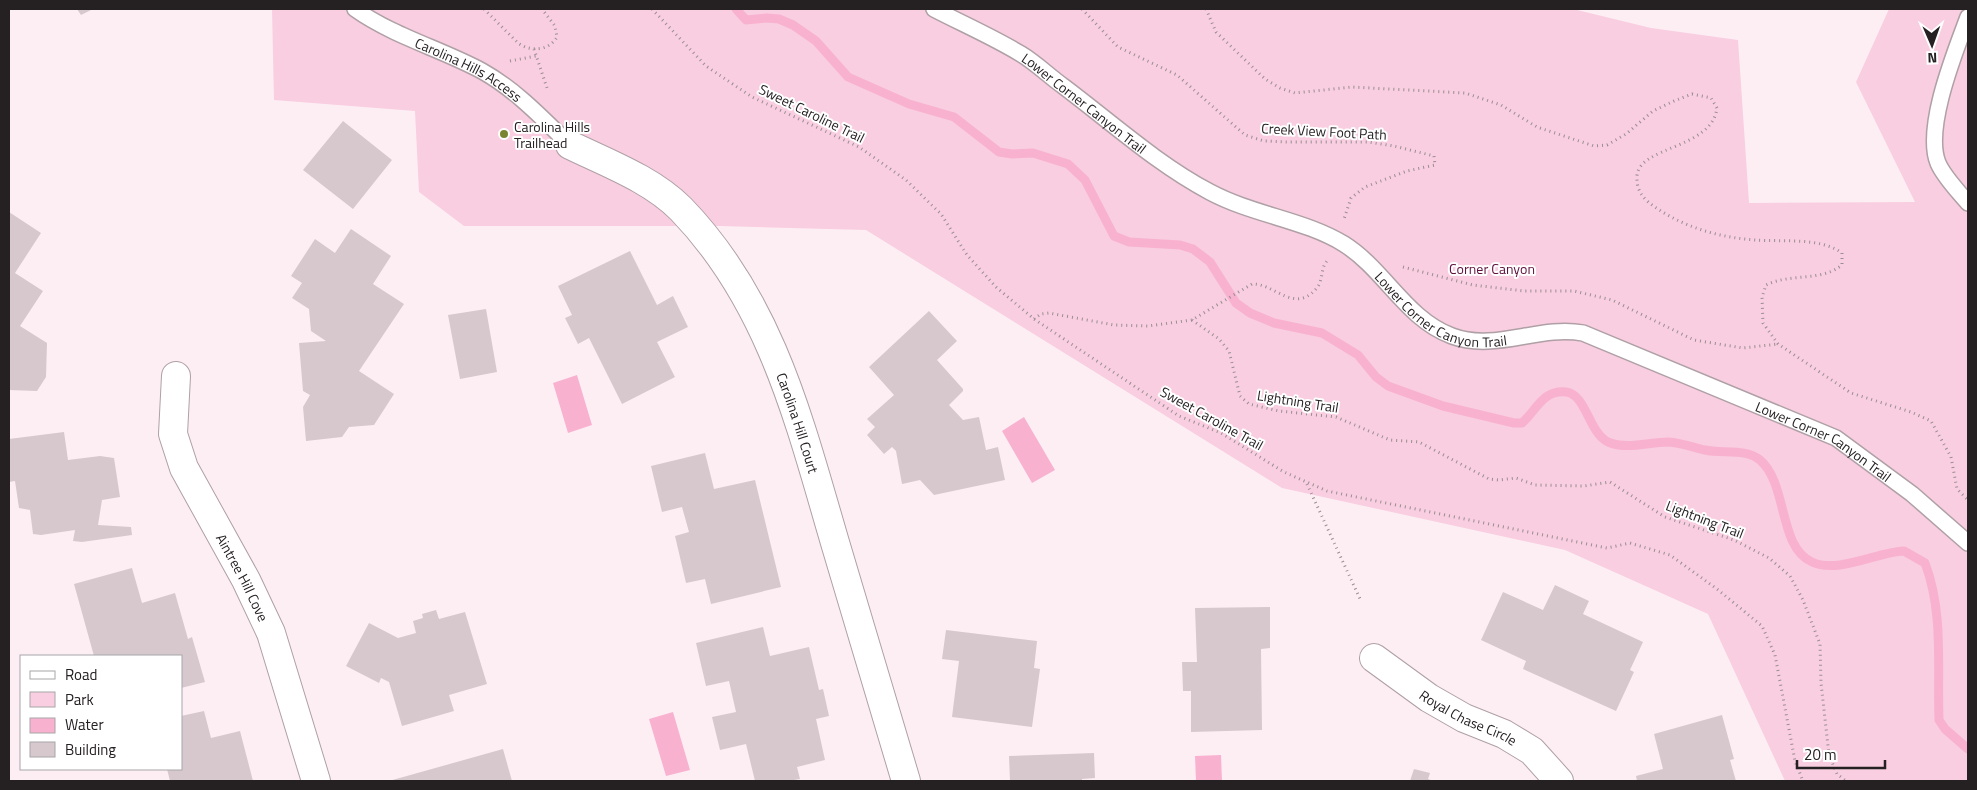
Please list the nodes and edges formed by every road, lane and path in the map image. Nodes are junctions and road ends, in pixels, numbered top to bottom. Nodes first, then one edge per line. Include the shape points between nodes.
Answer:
1 (355, 9) edge
2 (484, 9) edge
3 (542, 9) edge
4 (652, 9) edge
5 (934, 9) edge
6 (1082, 9) edge
7 (1206, 9) edge
8 (1968, 17) edge
9 (534, 49) junction
10 (539, 67) dead end
11 (570, 144) joint
12 (1968, 203) edge
13 (1340, 242) junction
14 (1363, 260) junction
15 (1034, 319) junction
16 (1192, 320) junction
17 (1778, 344) junction
18 (176, 376) dead end
19 (1307, 484) junction
20 (1968, 500) edge
21 (1968, 543) edge
22 (1362, 601) dead end
23 (1374, 658) dead end
24 (316, 781) edge
25 (906, 781) edge
26 (1559, 781) edge
27 (1803, 781) edge
28 (1846, 781) edge

1 - 11 lane, Carolina Hills Access via 506,86
2 - 9 path via 523,47
3 - 9 path via 555,26 557,37 549,45
4 - 15 path, Sweet Caroline Trail via 706,66 752,97 859,147 906,180 942,214 967,255 996,287
5 - 13 lane, Lower Corner Canyon Trail via 1022,54 1175,171 1210,192 1239,206
6 - 13 path, Creek View Foot Path via 1118,47 1177,74 1245,136 1264,141 1368,142 1434,156 1435,166 1407,171 1357,192 1347,206
7 - 17 path via 1216,32 1280,88 1295,93 1352,87 1465,94 1502,105 1537,127 1594,146 1607,144 1626,134 1653,111 1674,101 1692,94 1711,98 1717,108 1712,125 1702,134 1640,166 1638,186 1641,196 1650,205 1690,226 1754,240 1822,245 1842,253 1842,265 1830,272 1781,279 1766,285 1762,298 1763,322
8 - 12 lane via 1937,114 1934,143 1938,163
9 - 10 path
11 - 25 street, Carolina Hill Court via 654,187 680,208 703,234 767,334 802,431
13 - 14 lane, Lower Corner Canyon Trail
13 - 16 path via 1324,265 1321,283 1308,295 1297,298 1282,296 1262,284 1247,285
14 - 17 path via 1410,268 1473,285 1574,292 1612,300 1694,340 1743,348
14 - 21 lane, Lower Corner Canyon Trail via 1426,324 1454,337 1492,341 1558,331 1583,333 1836,438 1912,494
15 - 16 path via 1049,313 1097,323 1148,326
15 - 19 path, Sweet Caroline Trail via 1179,416 1221,433
16 - 28 path, Lightning Trail via 1214,335 1229,351 1240,396 1249,404 1336,417 1390,440 1418,442 1490,479 1516,478 1535,486 1584,486 1610,482 1665,517 1734,540 1769,558 1790,576 1797,587 1820,644 1829,755 1832,766
17 - 20 path via 1851,393 1931,421 1951,457 1958,489
18 - 24 street, Aintree Hill Cove via 173,434 184,468 246,580 271,633
19 - 22 path
19 - 27 path, Sweet Caroline Trail via 1327,491 1607,548 1630,544 1670,555 1762,626 1775,655 1795,761
23 - 26 street, Royal Chase Circle via 1429,698 1532,751

